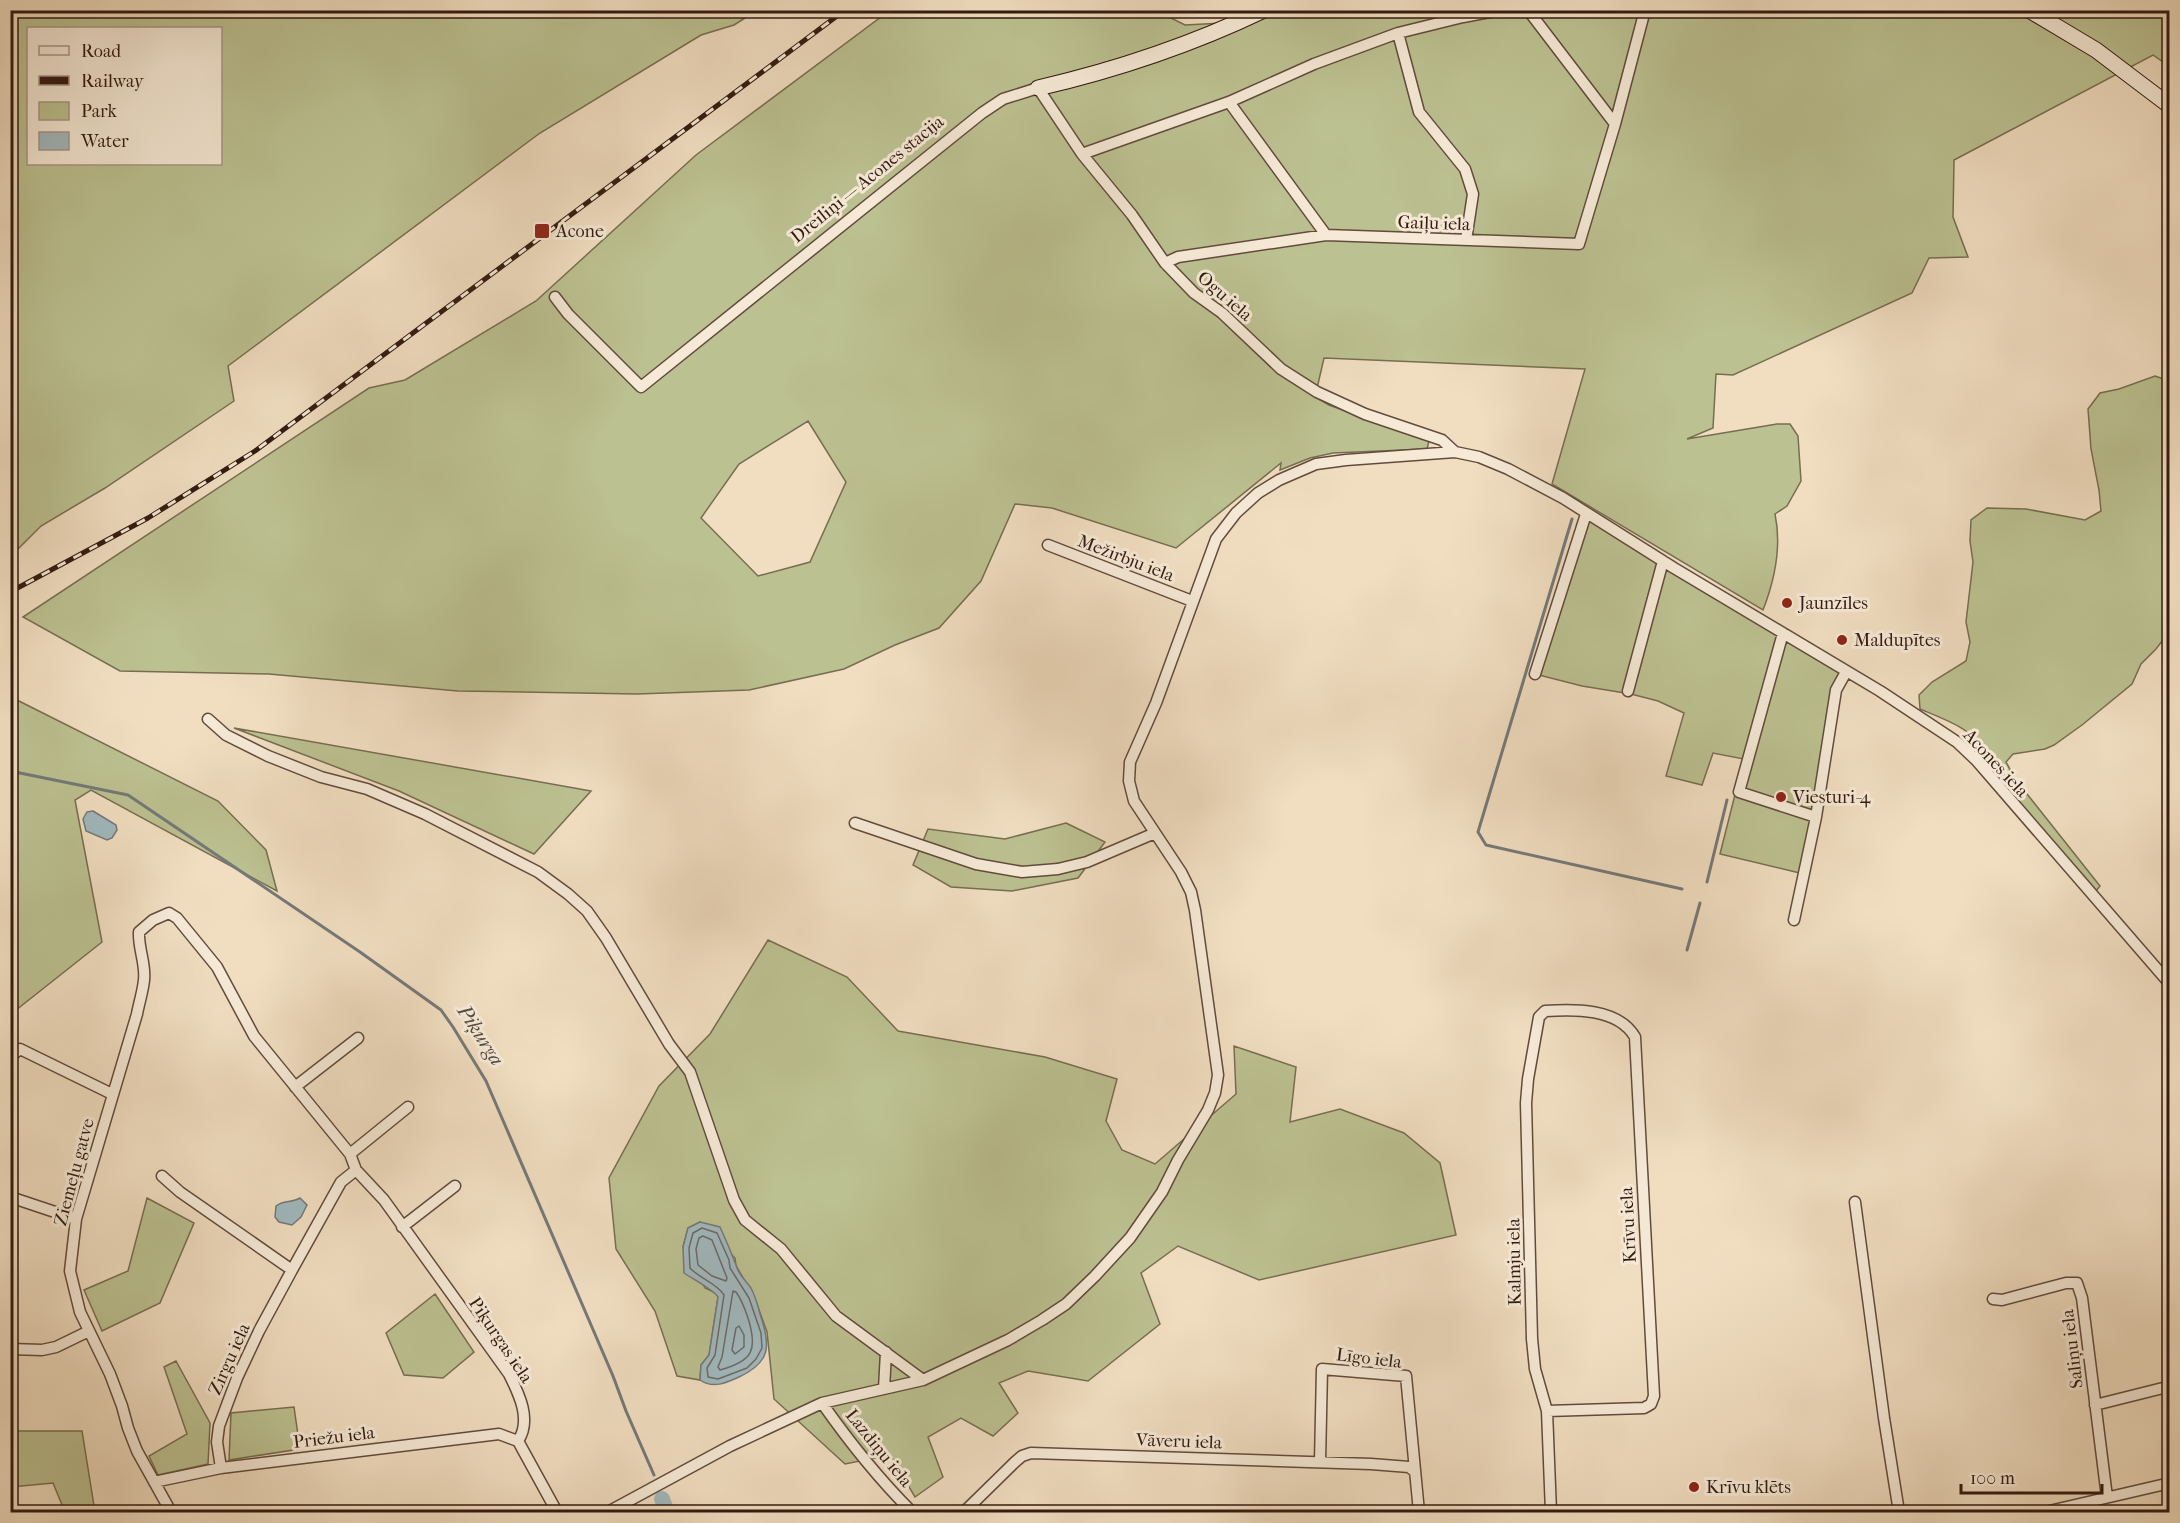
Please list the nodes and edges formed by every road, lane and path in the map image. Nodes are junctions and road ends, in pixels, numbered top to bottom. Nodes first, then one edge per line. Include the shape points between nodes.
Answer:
1 (1263, 10) edge
2 (1500, 10) edge
3 (1528, 10) edge
4 (1645, 10) edge
5 (2029, 10) edge
6 (1398, 33) junction
7 (1038, 88) junction
8 (1229, 102) junction
9 (2169, 106) edge
10 (1615, 124) junction
11 (1082, 154) junction
12 (1326, 235) junction
13 (1466, 240) junction
14 (1165, 263) junction
15 (555, 297) dead end
16 (1455, 452) junction
17 (1586, 514) junction
18 (1048, 545) dead end
19 (1663, 561) junction
20 (1192, 601) junction
21 (1783, 633) junction
22 (1846, 672) junction
23 (1535, 674) dead end
24 (1628, 691) dead end
25 (208, 719) dead end
26 (1816, 817) junction
27 (855, 823) dead end
28 (1155, 833) junction
29 (1794, 920) dead end
30 (139, 932) joint
31 (2169, 984) edge
32 (1545, 1011) joint
33 (358, 1038) dead end
34 (15, 1053) dead end
35 (295, 1087) junction
36 (112, 1094) junction
37 (408, 1107) dead end
38 (350, 1154) junction
39 (356, 1170) junction
40 (162, 1176) dead end
41 (455, 1186) dead end
42 (10, 1197) edge
43 (1856, 1202) dead end
44 (76, 1219) junction
45 (402, 1227) junction
46 (292, 1270) junction
47 (1993, 1299) dead end
48 (89, 1330) junction
49 (10, 1349) edge
50 (886, 1352) junction
51 (923, 1380) junction
52 (2167, 1387) dead end
53 (884, 1389) junction
54 (822, 1403) junction
55 (2095, 1405) junction
56 (1547, 1411) junction
57 (518, 1441) junction
58 (1320, 1462) junction
59 (221, 1468) junction
60 (1414, 1471) junction
61 (154, 1482) junction
62 (2169, 1484) edge
63 (2107, 1497) junction
64 (171, 1512) edge
65 (557, 1512) edge
66 (608, 1512) edge
67 (912, 1512) edge
68 (964, 1512) edge
69 (1419, 1512) edge
70 (1551, 1512) edge
71 (1899, 1512) edge
72 (2045, 1512) edge

1 - 7 street, Dreiliņi — Acones stacija via 1138,61
2 - 6 street
3 - 10 street
4 - 10 street, Gaiļu iela
5 - 9 street via 2096,50
6 - 8 street via 1314,64
6 - 13 street via 1419,112 1466,169 1473,194
7 - 11 street, Ogu iela
7 - 15 street, Dreiliņi — Acones stacija via 1003,99 982,113 640,387
8 - 11 street
8 - 12 street
10 - 13 street, Gaiļu iela via 1579,244
11 - 14 street, Ogu iela
12 - 13 street, Gaiļu iela
12 - 14 street, Gaiļu iela via 1178,257
14 - 16 street, Ogu iela via 1194,293 1303,384 1365,414 1442,440
16 - 17 street, Acones iela via 1508,469
16 - 20 street via 1346,459 1316,464 1279,480 1236,513 1216,539
17 - 19 street, Acones iela
17 - 23 street
18 - 20 street, Mežirbju iela
19 - 21 street, Acones iela
19 - 24 street
20 - 28 street via 1156,703 1130,762 1134,801
21 - 22 street, Acones iela
21 - 26 street via 1739,792
22 - 26 street via 1836,690
22 - 31 street, Acones iela via 1958,742
25 - 50 street via 226,735 268,756 321,777 367,789 425,814 538,872 568,894 606,938 690,1072 734,1200 745,1220 781,1249 836,1316
26 - 29 street
27 - 28 street via 976,864 1022,872 1087,862
28 - 51 street via 1181,872 1196,910 1218,1075 1208,1110 1146,1216 1089,1283 1066,1304 1008,1340
30 - 35 street, Piķurgas iela via 169,913 177,918 217,967 254,1036
30 - 36 street, Ziemeļu gatve via 144,980
32 - 56 street, Kalmju iela via 1539,1017 1526,1103 1532,1340 1535,1369
32 - 56 street, Krīvu iela via 1604,1016 1629,1028 1635,1037 1654,1396 1644,1408
33 - 35 street
34 - 36 street via 20,1049
35 - 38 street, Piķurgas iela
36 - 44 street, Ziemeļu gatve
37 - 38 street
38 - 39 street, Piķurgas iela
39 - 45 street, Piķurgas iela
39 - 46 street, Zirgu iela via 341,1182
40 - 46 street
41 - 45 street
42 - 44 street
43 - 71 street
44 - 48 street, Ziemeļu gatve via 70,1270 80,1312
45 - 57 street, Piķurgas iela via 509,1374 524,1415 524,1432
46 - 59 street, Zirgu iela via 250,1350 219,1426
47 - 55 street, Saliņu iela via 2077,1284
48 - 49 street via 56,1347
48 - 61 street, Ziemeļu gatve via 111,1374 134,1443
50 - 51 street
50 - 53 street
51 - 53 street
52 - 55 street
53 - 54 street
54 - 66 street via 730,1446
54 - 67 street, Lazdiņu iela via 850,1444
55 - 63 street, Saliņu iela
56 - 70 street, Kalmju iela
57 - 59 street, Priežu iela via 499,1434
57 - 65 street
58 - 60 street, Vāveru iela via 1390,1465
58 - 60 street, Līgo iela via 1322,1369 1406,1376
58 - 68 street, Vāveru iela via 1031,1453 1022,1456
59 - 61 street, Priežu iela
60 - 69 street, Līgo iela
61 - 64 street, Ziemeļu gatve
62 - 63 street
63 - 72 street

